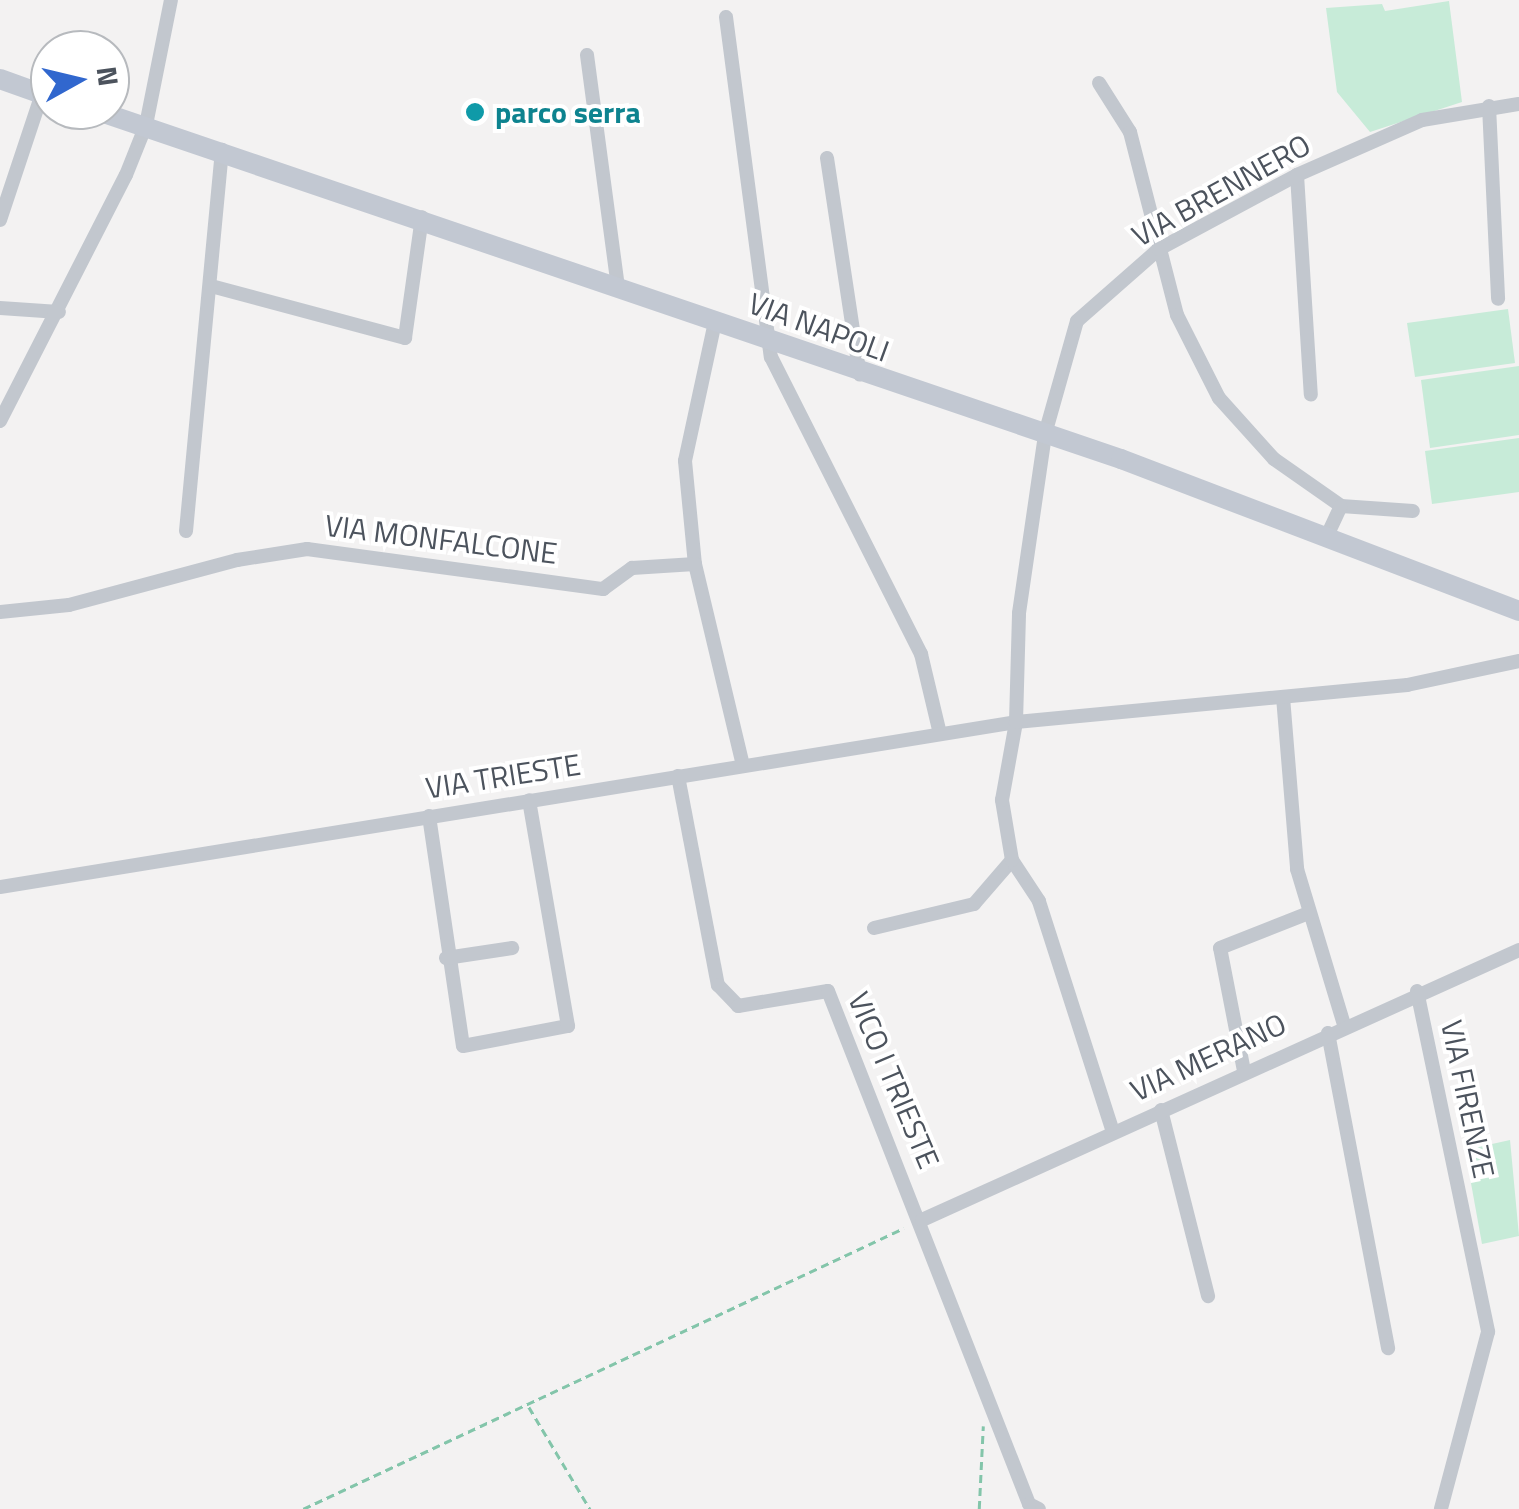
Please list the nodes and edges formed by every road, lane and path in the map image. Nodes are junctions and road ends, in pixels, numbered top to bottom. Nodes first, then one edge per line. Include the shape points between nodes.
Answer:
1 (171, 0) edge
2 (726, 17) dead end
3 (586, 55) dead end
4 (0, 80) edge
5 (1099, 83) dead end
6 (30, 90) edge
7 (1519, 104) edge
8 (1489, 106) junction
9 (130, 120) edge
10 (146, 125) junction
11 (33, 130) edge
12 (222, 150) junction
13 (827, 158) dead end
14 (1297, 175) junction
15 (422, 217) junction
16 (0, 220) edge
17 (1159, 249) junction
18 (211, 286) junction
19 (618, 286) junction
20 (1498, 299) dead end
21 (0, 308) edge
22 (58, 312) junction
23 (714, 322) junction
24 (772, 342) junction
25 (860, 375) junction
26 (1311, 395) dead end
27 (0, 421) edge
28 (1045, 434) junction
29 (1341, 506) junction
30 (1413, 511) dead end
31 (186, 531) dead end
32 (1326, 538) junction
33 (695, 564) junction
34 (0, 612) edge
35 (1519, 612) edge
36 (1519, 660) edge
37 (1283, 697) junction
38 (1016, 722) junction
39 (940, 734) junction
40 (743, 766) junction
41 (678, 776) junction
42 (529, 800) junction
43 (429, 816) junction
44 (1012, 860) junction
45 (0, 887) edge
46 (1310, 913) junction
47 (874, 928) dead end
48 (512, 948) dead end
49 (1519, 950) edge
50 (446, 958) junction
51 (1417, 991) junction
52 (1344, 1025) junction
53 (1328, 1032) junction
54 (1244, 1071) junction
55 (1160, 1110) junction
56 (1113, 1132) junction
57 (922, 1220) junction
58 (1208, 1296) dead end
59 (1388, 1348) dead end
60 (529, 1407) junction
61 (992, 1407) junction
62 (303, 1509) edge
63 (590, 1509) edge
64 (979, 1509) edge
65 (1039, 1509) edge
66 (1441, 1509) edge

1 - 10 street
2 - 24 street
3 - 19 street
4 - 6 street
5 - 17 street via 1130,132
7 - 8 street, VIA BRENNERO
8 - 14 street, VIA BRENNERO via 1422,120
8 - 20 street
9 - 10 street, VIA NAPOLI
10 - 12 street, VIA NAPOLI
10 - 22 street
11 - 16 street
12 - 15 street, VIA NAPOLI
12 - 18 street
13 - 25 street
14 - 17 street, VIA BRENNERO
14 - 26 street
15 - 18 street via 405,338
15 - 19 street, VIA NAPOLI
17 - 28 street, VIA BRENNERO via 1077,321
17 - 29 street via 1177,315 1219,398 1274,459
18 - 31 street
19 - 23 street, VIA NAPOLI
21 - 22 street
22 - 27 street
23 - 24 street, VIA NAPOLI
23 - 33 street via 685,461
24 - 25 street, VIA NAPOLI
24 - 39 street via 771,357 921,654
25 - 28 street, VIA NAPOLI
28 - 32 street, VIA NAPOLI
28 - 38 street, VIA BRENNERO via 1019,613
29 - 30 street
29 - 32 street
32 - 35 street, VIA NAPOLI
33 - 34 street, VIA MONFALCONE via 632,568 602,589 307,550 236,560 69,605
33 - 40 street
36 - 37 street, VIA TRIESTE via 1407,685
37 - 38 street, VIA TRIESTE
37 - 46 street via 1297,869
38 - 39 street, VIA TRIESTE
38 - 44 street, VIA BRENNERO via 1002,800
39 - 40 street, VIA TRIESTE
40 - 41 street, VIA TRIESTE
41 - 42 street, VIA TRIESTE
41 - 57 street, VICO I TRIESTE via 718,985 738,1006 828,991
42 - 43 street, VIA TRIESTE
42 - 50 street via 568,1026 463,1046
43 - 45 street, VIA TRIESTE
43 - 50 street
44 - 47 street via 974,904
44 - 56 street via 1039,902
46 - 52 street
46 - 54 street via 1220,948
48 - 50 street
49 - 51 street, VIA MERANO
51 - 52 street, VIA MERANO
51 - 66 street, VIA FIRENZE via 1488,1332
52 - 53 street, VIA MERANO
53 - 54 street, VIA MERANO
53 - 59 street
54 - 55 street, VIA MERANO
55 - 56 street, VIA MERANO
55 - 58 street
56 - 57 street, VIA MERANO
57 - 60 path
57 - 61 street
60 - 62 path via 380,1468
60 - 63 path
61 - 64 path via 979,1437
61 - 65 street via 1028,1504

